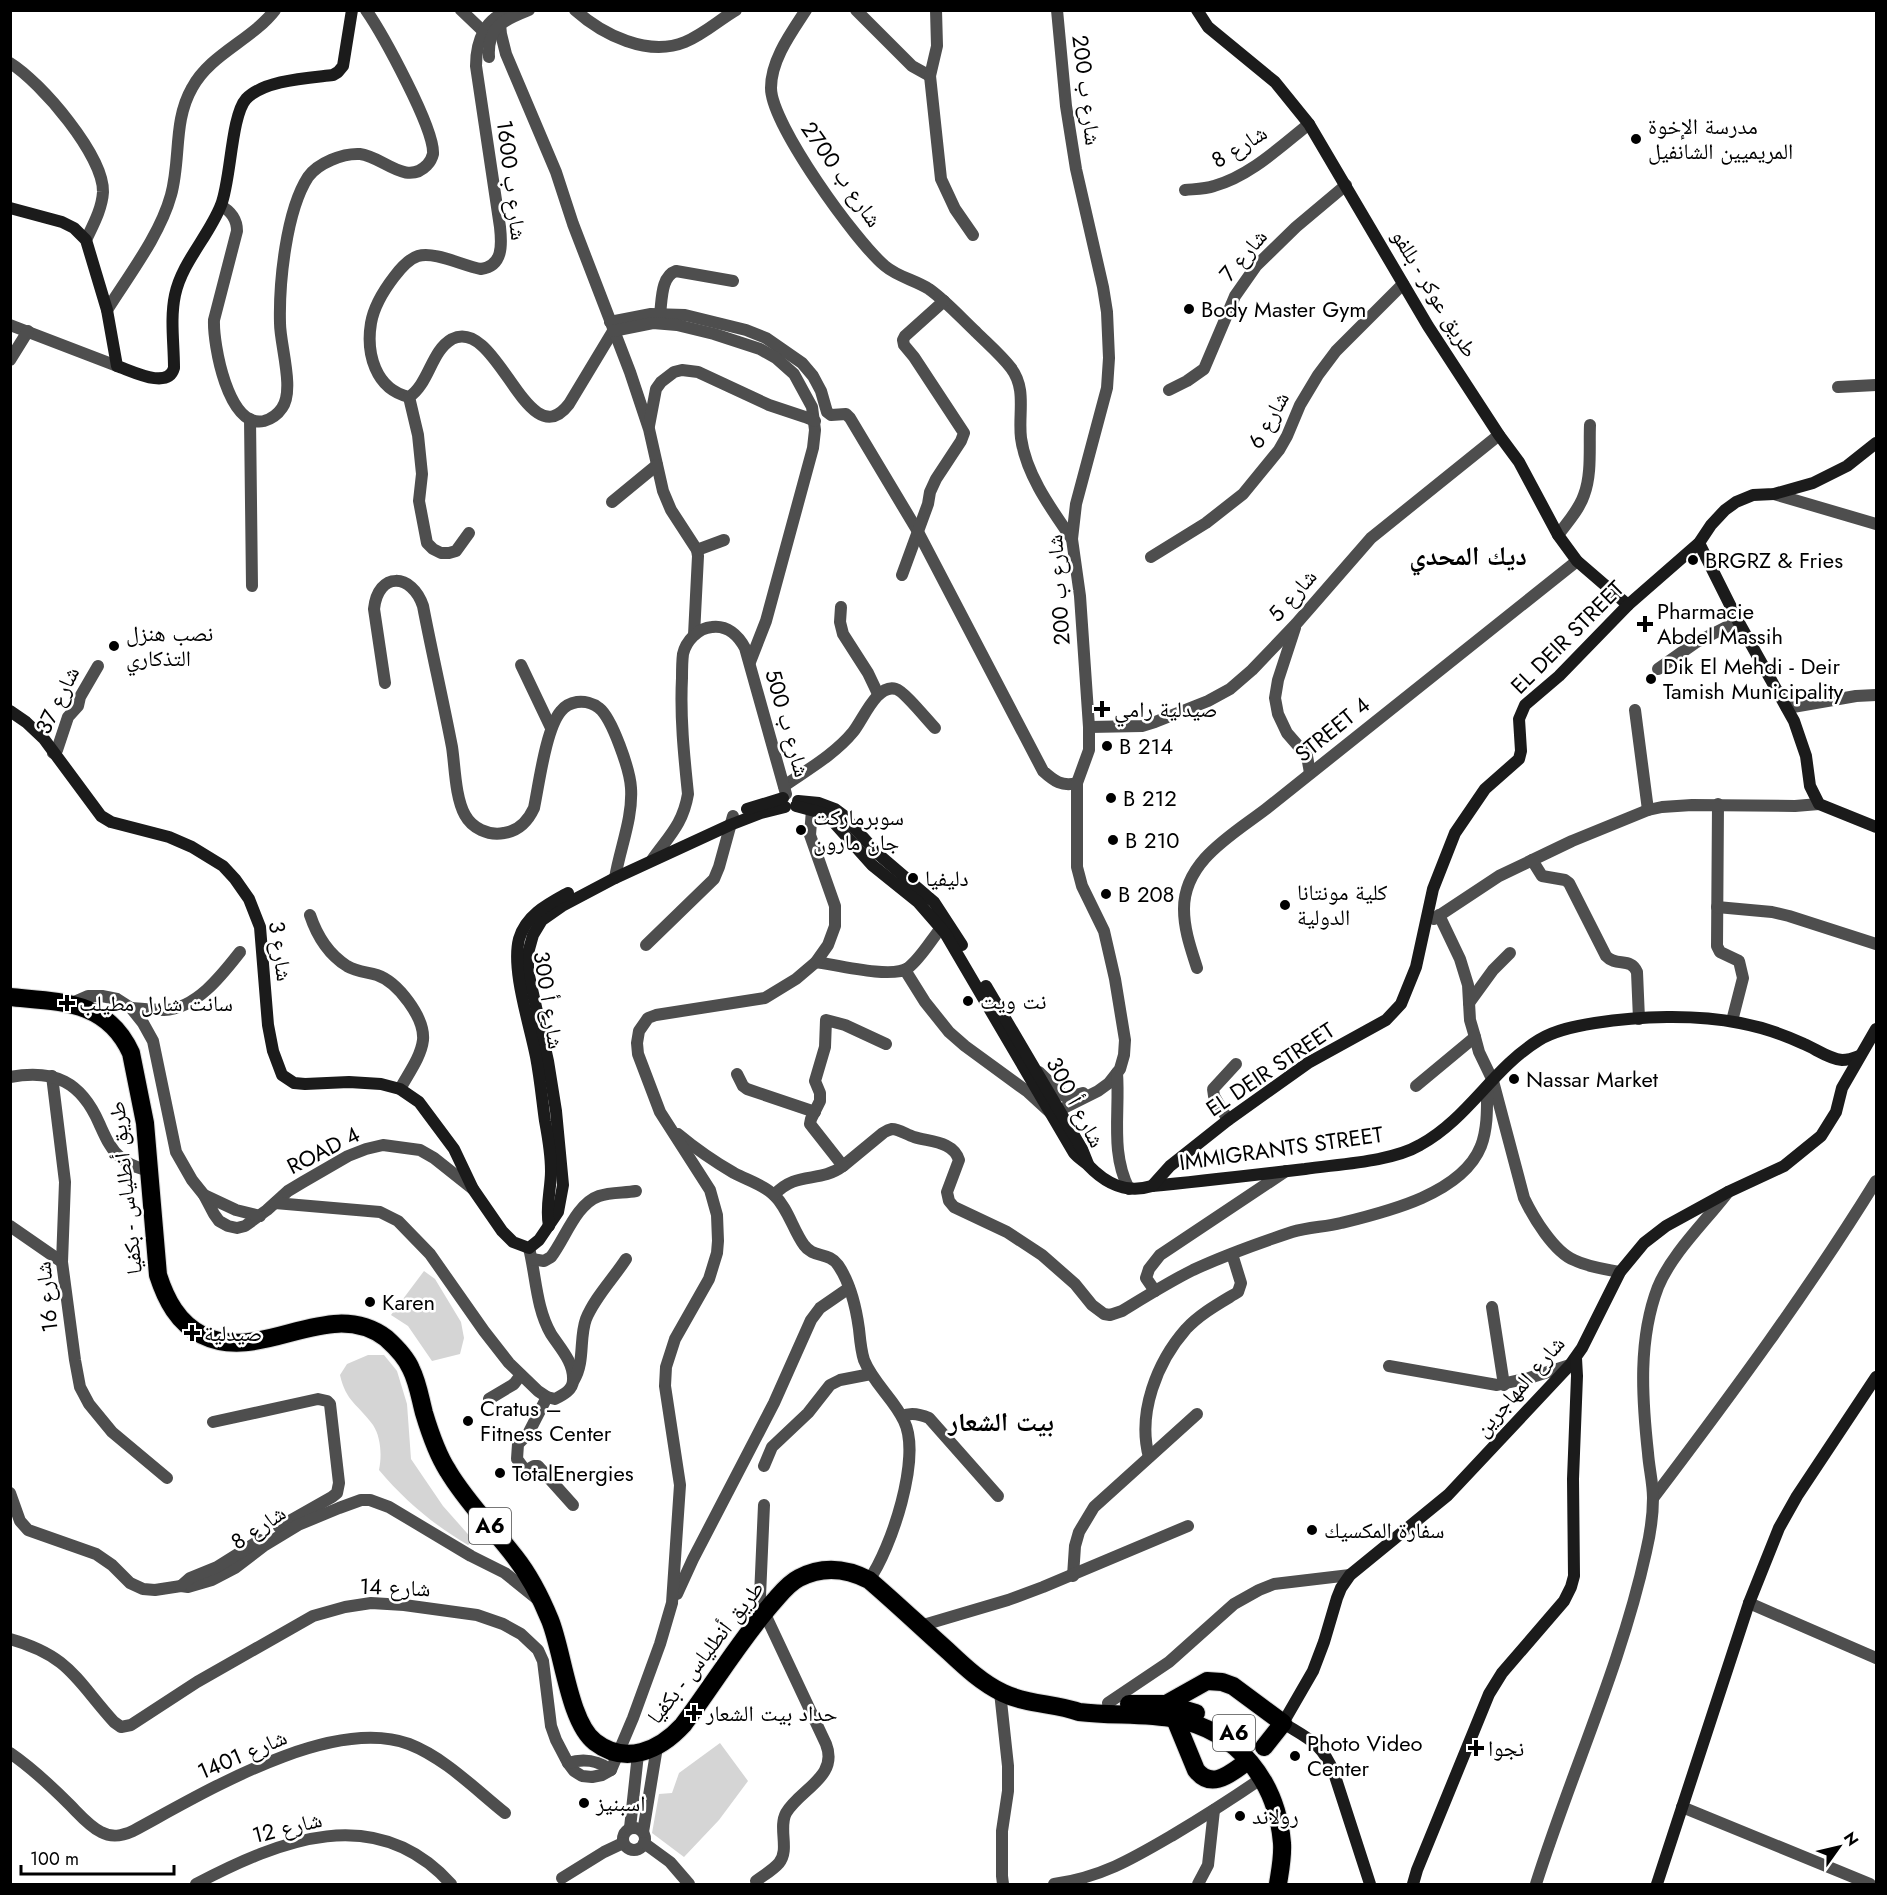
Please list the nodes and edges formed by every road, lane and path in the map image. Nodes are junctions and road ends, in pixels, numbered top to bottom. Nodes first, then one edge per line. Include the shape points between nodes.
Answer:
1 (275, 10) edge
2 (352, 10) edge
3 (366, 10) edge
4 (461, 10) edge
5 (512, 10) edge
6 (529, 10) edge
7 (575, 10) edge
8 (736, 10) edge
9 (806, 10) edge
10 (856, 10) edge
11 (936, 10) edge
12 (1057, 10) edge
13 (1197, 10) edge
14 (500, 24) junction
15 (483, 31) junction
16 (489, 57) junction
17 (10, 63) edge
18 (476, 66) junction
19 (513, 67) junction
20 (930, 76) junction
21 (1309, 124) junction
22 (1346, 184) junction
23 (1185, 190) dead end
24 (221, 206) junction
25 (10, 208) edge
26 (973, 235) dead end
27 (86, 240) junction
28 (733, 281) dead end
29 (1403, 284) junction
30 (944, 301) junction
31 (107, 310) junction
32 (660, 314) junction
33 (684, 321) junction
34 (10, 325) edge
35 (612, 326) junction
36 (28, 331) junction
37 (10, 360) edge
38 (117, 366) junction
39 (1876, 386) edge
40 (1838, 387) dead end
41 (1169, 390) dead end
42 (409, 398) junction
43 (250, 418) junction
44 (815, 422) junction
45 (1590, 425) dead end
46 (649, 429) junction
47 (1498, 435) junction
48 (1876, 442) edge
49 (657, 465) junction
50 (1774, 494) junction
51 (612, 502) dead end
52 (1876, 524) edge
53 (917, 530) junction
54 (469, 533) dead end
55 (1558, 535) junction
56 (1072, 538) junction
57 (724, 540) dead end
58 (1698, 543) junction
59 (697, 550) junction
60 (1151, 556) dead end
61 (1576, 561) junction
62 (902, 575) dead end
63 (252, 586) dead end
64 (1628, 605) junction
65 (841, 607) dead end
66 (1738, 621) junction
67 (1296, 624) junction
68 (694, 635) junction
69 (750, 662) junction
70 (521, 665) dead end
71 (98, 666) dead end
72 (1658, 669) dead end
73 (385, 683) dead end
74 (878, 694) junction
75 (1876, 695) edge
76 (1788, 708) junction
77 (1635, 710) dead end
78 (10, 711) edge
79 (551, 728) junction
80 (935, 728) dead end
81 (1089, 728) junction
82 (53, 753) junction
83 (1306, 756) junction
84 (1324, 763) junction
85 (1310, 773) junction
86 (1077, 783) junction
87 (789, 799) junction
88 (1718, 804) junction
89 (1819, 804) junction
90 (812, 810) junction
91 (1648, 810) junction
92 (731, 820) junction
93 (1876, 826) edge
94 (847, 827) junction
95 (661, 848) junction
96 (652, 860) junction
97 (1532, 860) junction
98 (615, 874) junction
99 (1717, 907) junction
100 (310, 915) dead end
101 (1439, 915) junction
102 (944, 925) junction
103 (1425, 925) junction
104 (1876, 944) edge
105 (646, 945) dead end
106 (240, 951) dead end
107 (1510, 952) dead end
108 (816, 962) junction
109 (1197, 968) dead end
110 (905, 970) junction
111 (10, 997) edge
112 (72, 1003) junction
113 (1469, 1003) junction
114 (131, 1008) junction
115 (1639, 1019) junction
116 (1732, 1021) junction
117 (1876, 1029) edge
118 (1475, 1036) junction
119 (886, 1044) dead end
120 (1859, 1056) junction
121 (1831, 1057) junction
122 (1236, 1064) dead end
123 (1033, 1066) junction
124 (1117, 1073) junction
125 (737, 1074) dead end
126 (52, 1076) junction
127 (10, 1077) edge
128 (1490, 1084) junction
129 (1416, 1086) dead end
130 (1105, 1087) junction
131 (1842, 1088) junction
132 (400, 1089) junction
133 (815, 1112) junction
134 (1056, 1113) junction
135 (1228, 1120) junction
136 (667, 1124) junction
137 (1088, 1164) joint
138 (843, 1166) junction
139 (150, 1171) junction
140 (1286, 1171) junction
141 (1876, 1181) edge
142 (1152, 1186) junction
143 (473, 1189) junction
144 (1129, 1189) junction
145 (636, 1191) dead end
146 (1728, 1192) junction
147 (204, 1194) junction
148 (774, 1195) junction
149 (275, 1203) junction
150 (260, 1216) junction
151 (10, 1226) edge
152 (530, 1253) junction
153 (1232, 1254) junction
154 (626, 1259) dead end
155 (62, 1262) junction
156 (1620, 1272) junction
157 (849, 1288) junction
158 (1155, 1291) junction
159 (1492, 1306) dead end
160 (1573, 1361) junction
161 (1389, 1366) dead end
162 (871, 1374) junction
163 (520, 1376) junction
164 (1876, 1377) edge
165 (573, 1381) junction
166 (1504, 1385) junction
167 (547, 1397) junction
168 (489, 1398) dead end
169 (1197, 1414) dead end
170 (902, 1416) junction
171 (213, 1422) dead end
172 (1149, 1457) junction
173 (764, 1466) dead end
174 (167, 1478) dead end
175 (10, 1493) edge
176 (998, 1496) dead end
177 (1653, 1497) junction
178 (573, 1505) dead end
179 (764, 1505) dead end
180 (1188, 1526) dead end
181 (676, 1557) junction
182 (693, 1559) junction
183 (1350, 1575) junction
184 (1073, 1576) junction
185 (869, 1580) junction
186 (181, 1586) junction
187 (542, 1602) junction
188 (672, 1603) junction
189 (1749, 1603) junction
190 (762, 1616) junction
191 (920, 1626) junction
192 (10, 1639) edge
193 (1876, 1658) edge
194 (1203, 1682) junction
195 (1000, 1692) junction
196 (1108, 1703) junction
197 (1072, 1708) junction
198 (1171, 1712) junction
199 (1210, 1719) junction
200 (1282, 1723) junction
201 (1225, 1740) junction
202 (657, 1747) junction
203 (1264, 1747) dead end
204 (10, 1752) edge
205 (605, 1753) junction
206 (638, 1754) junction
207 (1194, 1761) junction
208 (568, 1763) junction
209 (1240, 1766) dead end
210 (610, 1770) junction
211 (1262, 1778) junction
212 (1682, 1807) junction
213 (1214, 1810) junction
214 (505, 1813) dead end
215 (630, 1828) junction
216 (644, 1838) junction
217 (623, 1843) junction
218 (562, 1878) dead end
219 (756, 1881) dead end
220 (196, 1884) edge
221 (451, 1884) edge
222 (689, 1884) edge
223 (1004, 1884) edge
224 (1054, 1884) edge
225 (1198, 1884) edge
226 (1278, 1884) edge
227 (1289, 1884) edge
228 (1370, 1884) edge
229 (1413, 1884) edge
230 (1536, 1884) edge
231 (1657, 1884) edge
232 (1870, 1884) edge

1 - 31 street via 214,62 192,87 180,119 168,205
2 - 24 street via 343,66 338,72 267,86 246,100 238,115
3 - 43 street via 421,111 433,154 416,173 396,170 359,154 327,162 315,168 308,178 290,224 283,263 280,324 287,372 286,400 272,418 258,422
4 - 15 street
5 - 15 street via 494,19
6 - 14 street
7 - 8 street via 617,38 666,46 691,39
9 - 30 street, شارع ب 2700 via 772,74 771,95 783,126 832,204 884,265
10 - 20 street via 912,66
11 - 20 street via 937,46
12 - 56 street, شارع ب 200 via 1076,169 1107,312 1109,358 1107,387 1076,504
13 - 21 street, طريق عوكر - بللفو via 1208,27 1275,82
14 - 16 street via 490,39
14 - 19 street
15 - 18 street, شارع ب 1600 via 476,50
16 - 18 street
16 - 19 street via 502,58
17 - 27 street via 41,88 80,138 100,172 101,206
18 - 42 street, شارع ب 1600 via 502,245 500,256 488,268 481,269 440,257 416,256 387,287 371,321 370,350 380,378 389,389
19 - 35 street
20 - 26 street via 941,179
21 - 22 street, طريق عوكر - بللفو
21 - 23 street, شارع 8 via 1242,174 1211,187
22 - 29 street, طريق عوكر - بللفو
22 - 41 street, شارع 7 via 1256,266 1235,296 1204,369
24 - 38 street via 175,292 172,374 158,379
24 - 43 street via 233,216 237,231 216,306 214,341 228,390 239,410
25 - 27 street via 63,222
27 - 31 street
28 - 32 street via 670,273
29 - 47 street, طريق عوكر - بللفو
29 - 60 street, شارع 6 via 1336,351 1300,405 1278,450 1243,494 1206,523
30 - 53 street via 903,340 964,433 936,479
30 - 56 street, شارع ب 2700 via 1016,376 1021,390 1021,438 1028,464 1054,514
31 - 38 street
32 - 33 street
32 - 35 street
33 - 35 street
33 - 44 street via 760,349 787,366 812,407
33 - 53 street via 746,330 766,338 802,363 821,391 827,412 850,418
34 - 36 street
35 - 42 street via 569,404 553,416 543,415 523,400 488,351 472,337 452,340
35 - 46 street
36 - 37 street
36 - 38 street
39 - 40 street
42 - 54 street via 418,435 422,474 419,501 427,543 441,553 449,553 456,551
43 - 63 street
44 - 46 street via 698,372 682,370 666,376 656,389
44 - 69 street via 813,448 766,621
45 - 55 street via 1584,496
46 - 49 street
47 - 55 street, طريق عوكر - بللفو via 1519,462
47 - 67 street, شارع 5 via 1371,538
48 - 50 street, EL DEIR STREET via 1846,466 1813,483
49 - 51 street
49 - 59 street via 671,510
50 - 52 street
50 - 58 street, EL DEIR STREET via 1753,495 1736,502
53 - 62 street
53 - 86 street via 1036,761 1057,781
55 - 61 street, طريق عوكر - بللفو
56 - 81 street, شارع ب 200
57 - 59 street
58 - 64 street, EL DEIR STREET
58 - 66 street
59 - 68 street
61 - 64 street, طريق عوكر - بللفو
61 - 84 street, STREET 4
64 - 103 street, EL DEIR STREET via 1567,669 1525,705 1519,719 1519,759 1485,789 1455,833 1433,889
65 - 74 street via 843,634
66 - 72 street via 1695,643
66 - 76 street
67 - 81 street, شارع 5 via 1252,670 1208,701 1142,726
67 - 83 street via 1275,698 1287,733
68 - 69 street, شارع ب 500 via 704,628 725,628 741,640
68 - 95 street via 684,654 681,700 687,802 682,818
69 - 87 street, شارع ب 500
70 - 79 street
71 - 82 street, شارع 37 via 78,706 68,717
73 - 79 street via 374,603 386,583 397,580 415,591 423,606 461,807 471,823 488,833 507,833 530,816
74 - 80 street via 900,690
74 - 87 street via 853,732
75 - 76 street
76 - 89 street via 1806,756 1810,786
77 - 91 street
78 - 82 street, شارع 3 via 44,739
79 - 98 street via 561,711 575,702 591,703 608,721 626,762 631,803
81 - 86 street, شارع ب 200 via 1089,750
82 - 132 street, شارع 3 via 101,816 192,847 223,866 235,879 249,899 260,927 268,1025 282,1075 294,1083 370,1083
83 - 84 street
83 - 85 street
84 - 85 street, STREET 4
85 - 109 street, STREET 4 via 1219,844 1192,876 1184,908
86 - 124 street, شارع ب 200 via 1077,867 1084,892 1104,931 1125,1031 1124,1055
87 - 90 street, شارع أ 300
87 - 92 street, شارع أ 300 via 752,807
87 - 94 street, شارع أ 300 via 827,805 843,815
88 - 89 street
88 - 91 street
88 - 99 street
89 - 93 street
90 - 94 street, شارع أ 300
90 - 108 street via 810,835 835,906 835,926
91 - 97 street
92 - 95 street, شارع أ 300
92 - 96 street, شارع أ 300
92 - 105 street via 714,879
94 - 102 street, شارع أ 300 via 872,865 897,878
95 - 96 street
95 - 98 street, شارع أ 300
96 - 98 street, شارع أ 300
97 - 101 street via 1499,876
97 - 115 street via 1542,876 1569,883 1609,960 1635,966
98 - 152 street, شارع أ 300 via 545,906 532,916 519,940 519,974 528,996 551,1120 549,1226
99 - 104 street via 1772,912
99 - 116 street via 1717,946 1720,952 1739,961 1743,978
100 - 132 street via 316,934 328,950 346,965 388,981 415,1012 423,1039
101 - 103 street
101 - 113 street via 1460,959
102 - 110 street
102 - 123 street, شارع أ 300
102 - 134 street, شارع أ 300
103 - 135 street, EL DEIR STREET via 1416,968 1394,1013 1308,1062
106 - 114 street via 193,1000 165,1010
107 - 113 street
108 - 110 street via 879,972
108 - 136 street via 765,998 648,1018 639,1031 638,1054
110 - 134 street via 924,1002 949,1032
111 - 112 highway, طريق أنطلياس - بكفيا / A6
112 - 114 street via 88,996 102,996
112 - 139 highway, طريق أنطلياس - بكفيا / A6 via 105,1020 131,1053
113 - 118 street
114 - 147 street via 153,1041 176,1152
115 - 116 street, IMMIGRANTS STREET
115 - 128 street, IMMIGRANTS STREET via 1594,1023 1554,1033 1521,1053
116 - 121 street, IMMIGRANTS STREET via 1802,1043
117 - 120 street
118 - 128 street
118 - 129 street
119 - 133 street via 827,1020 825,1047 815,1081 821,1097
120 - 121 street via 1841,1060
120 - 131 street, شارع المهاجرين
121 - 131 street via 1841,1076
122 - 135 street via 1213,1089
123 - 130 street via 1064,1096
123 - 134 street, شارع أ 300
124 - 130 street, شارع ب 200
124 - 144 street via 1117,1143
125 - 133 street via 747,1089
126 - 127 street
126 - 139 street via 81,1094 122,1160
126 - 155 street, شارع 16 via 65,1182
128 - 140 street, IMMIGRANTS STREET via 1448,1127 1418,1147 1375,1158
128 - 153 street via 1480,1148 1454,1181 1375,1214 1295,1231
128 - 156 street via 1531,1212 1572,1260
130 - 134 street, شارع ب 200
131 - 146 street, شارع المهاجرين via 1836,1112 1821,1137 1784,1166
132 - 143 street, شارع 3 via 429,1113 454,1149
133 - 138 street via 811,1126
134 - 137 street, شارع أ 300 via 1074,1153
135 - 142 street, EL DEIR STREET via 1170,1166
136 - 148 street via 713,1160
136 - 181 street via 710,1191 719,1228 709,1279 675,1339 666,1366 665,1386 680,1485
137 - 144 street, IMMIGRANTS STREET via 1103,1180
138 - 148 street via 828,1175 800,1178
138 - 158 street via 889,1130 944,1144 959,1158 947,1192 951,1204 1029,1244 1070,1279 1097,1309 1110,1315
139 - 187 highway, طريق أنطلياس - بكفيا / A6 via 158,1275 164,1295 180,1318 206,1337 228,1342 253,1342 339,1324 373,1330 389,1341 411,1368 447,1471 515,1557
140 - 142 street, IMMIGRANTS STREET
140 - 158 street via 1160,1255 1146,1278
141 - 177 street via 1809,1287
142 - 144 street, IMMIGRANTS STREET
143 - 149 street, ROAD 4 via 420,1150 383,1144 348,1156 288,1191
143 - 152 street via 508,1238
145 - 152 street via 591,1200 551,1257 544,1261
146 - 156 street, شارع المهاجرين via 1666,1226 1644,1243
146 - 177 street via 1673,1261 1659,1285 1650,1313 1644,1349 1644,1417
147 - 150 street via 236,1210
147 - 150 street, ROAD 4 via 219,1221 228,1226 245,1226
148 - 157 street via 804,1246 834,1260
149 - 150 street, ROAD 4
149 - 163 street via 380,1212 398,1221 429,1254
151 - 155 street
152 - 165 street via 545,1322 567,1358
153 - 158 street
153 - 172 street via 1241,1283 1238,1292 1186,1329 1153,1385 1147,1416
154 - 165 street via 587,1317 578,1374
155 - 174 street, شارع 16 via 80,1387 112,1432
156 - 160 street, شارع المهاجرين
157 - 162 street via 863,1357
157 - 182 street via 820,1308 811,1320 774,1403
159 - 166 street
160 - 166 street
160 - 183 street, شارع المهاجرين via 1448,1496
160 - 229 street via 1577,1376 1571,1587 1489,1694
161 - 166 street
162 - 170 street
162 - 173 street via 830,1385 772,1448
163 - 167 street
163 - 168 street via 514,1384
164 - 189 street via 1779,1528
165 - 167 street via 571,1388 559,1397
167 - 178 street via 528,1434 518,1444 517,1459 525,1470 538,1466
169 - 172 street
170 - 176 street via 916,1414 929,1419
170 - 185 street via 909,1448 907,1478 889,1542
171 - 186 street via 318,1399 327,1401 332,1409 338,1488 332,1497
172 - 184 street via 1085,1519 1075,1546
175 - 186 street, شارع 8 via 20,1521 28,1530 96,1554 133,1586 155,1590
177 - 230 street via 1648,1544 1628,1623
179 - 190 street
180 - 184 street
181 - 182 street
181 - 188 street
182 - 188 street
183 - 196 street via 1274,1584 1258,1590 1234,1604 1169,1662
183 - 200 street, شارع المهاجرين via 1337,1598 1313,1671
184 - 191 street
185 - 190 highway, طريق أنطلياس - بكفيا / A6 via 839,1569 808,1574 790,1584
185 - 191 highway, طريق أنطلياس - بكفيا / A6
186 - 187 street, شارع 8 via 222,1576 298,1525 370,1500 505,1573
187 - 205 highway, طريق أنطلياس - بكفيا / A6 via 579,1719
188 - 205 street via 626,1738
189 - 193 street
189 - 212 street
190 - 202 highway, طريق أنطلياس - بكفيا / A6 via 683,1725
190 - 219 street via 826,1744 829,1759 823,1775 787,1812 780,1863
191 - 195 highway, طريق أنطلياس - بكفيا / A6 via 977,1677
192 - 208 street, شارع 14 via 63,1663 121,1727 131,1725 313,1616 371,1604 477,1615 521,1634 538,1650 546,1675 551,1726
194 - 198 highway
194 - 199 highway via 1203,1707
194 - 200 highway via 1233,1686
195 - 197 highway, طريق أنطلياس - بكفيا / A6 via 1026,1702
195 - 223 street via 1008,1766 1002,1831
196 - 197 highway, A6
196 - 198 highway, A6
197 - 198 highway, A6 via 1089,1713
198 - 199 highway, A6
198 - 201 highway, A6
198 - 207 highway
199 - 227 highway, A6 via 1250,1747 1276,1784 1290,1827
200 - 203 highway
200 - 228 street via 1318,1744 1329,1761
201 - 207 highway via 1201,1744
201 - 211 highway, A6 via 1245,1756
202 - 206 highway, طريق أنطلياس - بكفيا / A6
202 - 216 street
204 - 214 street, شارع 1401 via 89,1823 112,1836 133,1832 256,1768 339,1740 368,1738 408,1744 434,1757
205 - 206 highway, طريق أنطلياس - بكفيا / A6
205 - 208 street
205 - 210 street
205 - 210 street
206 - 215 street
207 - 209 highway via 1199,1773 1212,1780 1222,1779
208 - 210 street via 582,1776 602,1775
211 - 213 street
211 - 226 highway, A6 via 1272,1796 1280,1834
212 - 231 street
212 - 232 street
213 - 224 street via 1121,1865
213 - 225 street via 1208,1865
215 - 216 street via 636,1827
215 - 217 street via 622,1836
216 - 217 street via 639,1849 632,1850
216 - 222 street
217 - 218 street
220 - 221 street, شارع 12 via 279,1846 337,1836 361,1836 391,1843 420,1857

